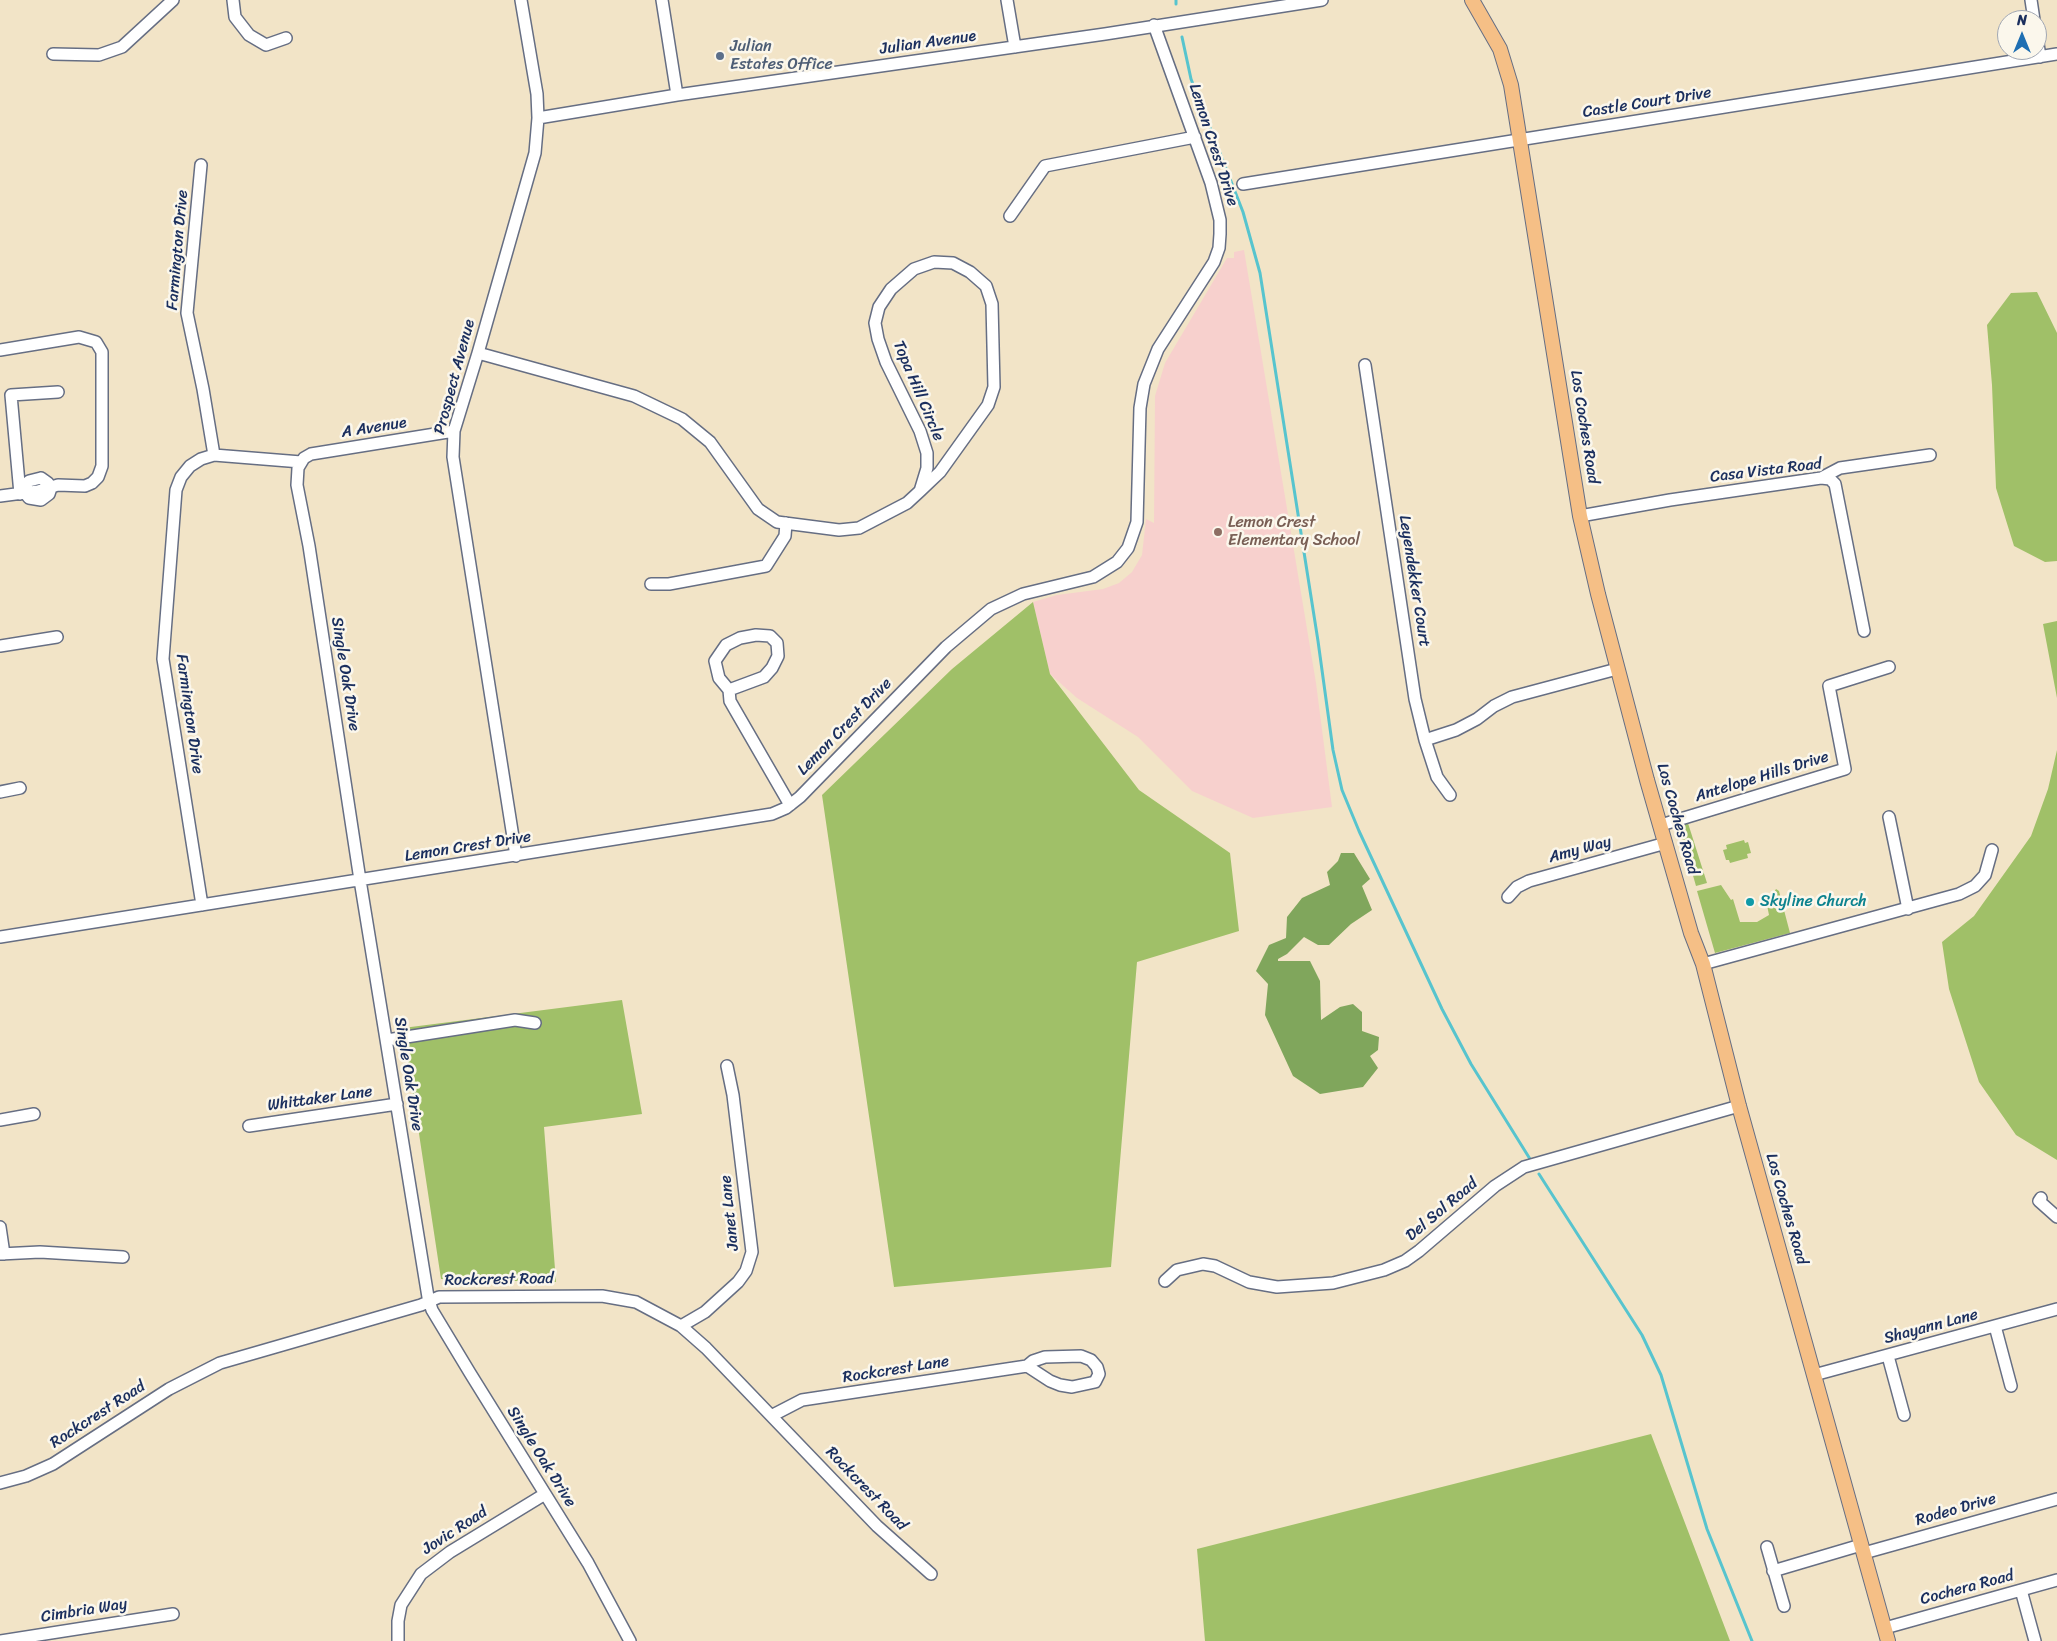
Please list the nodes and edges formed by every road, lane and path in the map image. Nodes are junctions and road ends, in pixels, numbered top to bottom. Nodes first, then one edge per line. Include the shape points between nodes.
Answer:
1 (173, 0) edge
2 (234, 0) edge
3 (521, 0) edge
4 (662, 0) edge
5 (1007, 0) edge
6 (1322, 0) edge
7 (1472, 0) edge
8 (1154, 25) junction
9 (286, 38) dead end
10 (1015, 47) junction
11 (53, 54) dead end
12 (2021, 60) edge
13 (677, 95) junction
14 (538, 118) junction
15 (1195, 137) junction
16 (1520, 139) junction
17 (201, 165) dead end
18 (1243, 184) dead end
19 (1010, 216) dead end
20 (0, 350) edge
21 (478, 353) junction
22 (1365, 365) dead end
23 (58, 392) dead end
24 (454, 431) junction
25 (214, 455) junction
26 (1930, 455) dead end
27 (301, 462) junction
28 (1821, 478) junction
29 (51, 488) junction
30 (920, 491) junction
31 (23, 493) junction
32 (0, 496) edge
33 (1580, 516) junction
34 (786, 524) junction
35 (651, 584) dead end
36 (1864, 631) dead end
37 (57, 637) dead end
38 (0, 646) edge
39 (1890, 667) dead end
40 (1617, 669) junction
41 (729, 690) junction
42 (1425, 740) junction
43 (20, 788) dead end
44 (0, 792) edge
45 (1450, 796) dead end
46 (790, 805) junction
47 (1889, 817) dead end
48 (1661, 825) junction
49 (1666, 844) junction
50 (1992, 850) dead end
51 (516, 856) junction
52 (360, 880) junction
53 (1508, 896) dead end
54 (202, 906) junction
55 (1908, 908) junction
56 (0, 937) edge
57 (1703, 964) junction
58 (535, 1023) dead end
59 (387, 1040) junction
60 (727, 1066) dead end
61 (397, 1104) junction
62 (1739, 1106) junction
63 (34, 1114) dead end
64 (0, 1120) edge
65 (249, 1126) dead end
66 (2041, 1198) dead end
67 (2057, 1217) edge
68 (0, 1227) edge
69 (2, 1254) edge
70 (123, 1258) dead end
71 (1165, 1281) dead end
72 (429, 1301) junction
73 (2057, 1309) edge
74 (681, 1326) junction
75 (1995, 1326) junction
76 (1888, 1356) junction
77 (1027, 1366) junction
78 (1814, 1375) junction
79 (2011, 1386) dead end
80 (772, 1415) junction
81 (1904, 1415) dead end
82 (0, 1483) edge
83 (545, 1494) junction
84 (2057, 1499) edge
85 (1767, 1547) dead end
86 (1862, 1549) junction
87 (1773, 1571) junction
88 (931, 1574) dead end
89 (2057, 1580) edge
90 (2021, 1590) junction
91 (1784, 1606) dead end
92 (173, 1614) dead end
93 (1887, 1634) edge
94 (0, 1641) edge
95 (398, 1641) edge
96 (630, 1641) edge
97 (2035, 1641) edge

1 - 11 street via 122,47 99,55
2 - 9 street via 235,18 249,35 266,45
3 - 14 street, Prospect Avenue
4 - 13 street
5 - 10 street
6 - 8 street, Julian Avenue
7 - 16 main road, Los Coches Road via 1492,32 1505,62
8 - 10 street, Julian Avenue
8 - 15 street, Lemon Crest Drive
10 - 13 street, Julian Avenue
12 - 16 street, Castle Court Drive
13 - 14 street, Julian Avenue
14 - 21 street, Prospect Avenue via 535,153
15 - 19 street via 1044,166
15 - 46 street, Lemon Crest Drive via 1216,201 1220,243 1208,273 1154,357 1144,384 1140,408 1137,522 1128,548 1117,562 1093,577 1023,594 991,609 946,647
16 - 18 street, Castle Court Drive
16 - 33 main road, Los Coches Road
17 - 25 street, Farmington Drive via 187,313
20 - 29 street via 79,337 96,342 102,352 101,473 85,486 58,485
21 - 24 street, Prospect Avenue
21 - 34 street, Topa Hill Circle via 634,396 682,419 710,442 758,509
22 - 42 street, Leyendekker Court via 1414,699
23 - 31 street via 11,395
24 - 27 street, A Avenue via 311,454
24 - 51 street, Prospect Avenue via 452,457
25 - 27 street, Farmington Drive
25 - 54 street, Farmington Drive via 190,466 176,490 163,659
26 - 28 street via 1840,468
27 - 52 street, Single Oak Drive via 297,485
28 - 33 street, Casa Vista Road
28 - 36 street, Casa Vista Road via 1830,479 1835,484
29 - 31 street
29 - 31 street via 46,498 41,500
30 - 30 street, Topa Hill Circle via 940,472 988,405 994,387 992,304 986,286 953,263 934,262 914,269 891,289 878,307 875,323 886,362 920,431 927,453 927,468
30 - 34 street, Topa Hill Circle via 907,503 859,528 839,530
31 - 32 street
33 - 40 main road, Los Coches Road
34 - 35 street via 785,536 766,566 669,584
37 - 38 street
39 - 48 street, Antelope Hills Drive via 1829,686 1845,769
40 - 42 street via 1512,697 1467,725
40 - 48 main road, Los Coches Road
41 - 41 street via 719,678 715,661 726,645 740,638 770,636 777,643 778,656 772,668 764,677
41 - 46 street via 730,701
42 - 45 street, Leyendekker Court via 1437,777
43 - 44 street
46 - 51 street, Lemon Crest Drive via 762,816
47 - 55 street
48 - 49 main road, Los Coches Road
49 - 53 street, Amy Way via 1529,881
49 - 57 main road, Los Coches Road via 1690,932
50 - 55 street via 1985,875 1975,886 1959,894
51 - 52 street, Lemon Crest Drive
52 - 54 street, Lemon Crest Drive
52 - 59 street, Single Oak Drive
54 - 56 street, Lemon Crest Drive
55 - 57 street
57 - 62 main road, Los Coches Road
58 - 59 street via 515,1020
59 - 61 street, Single Oak Drive
60 - 74 street, Janet Lane via 752,1252 746,1271 738,1282 705,1312
61 - 65 street, Whittaker Lane
61 - 72 street, Single Oak Drive
62 - 71 street, Del Sol Road via 1524,1167 1495,1186 1419,1251 1384,1270 1332,1283 1277,1287 1249,1282 1215,1266 1203,1264 1177,1270
62 - 78 main road, Los Coches Road
63 - 64 street
66 - 67 street via 2039,1201
68 - 69 street
69 - 70 street via 40,1252
72 - 74 street, Rockcrest Road via 449,1296 602,1296 636,1302
72 - 82 street, Rockcrest Road via 210,1367 169,1389 53,1464
72 - 83 street, Single Oak Drive
73 - 75 street, Shayann Lane
74 - 80 street, Rockcrest Road
75 - 76 street, Shayann Lane
75 - 79 street
76 - 78 street, Shayann Lane
76 - 81 street
77 - 77 street, Rockcrest Lane via 1060,1386 1095,1382 1099,1374 1091,1360 1081,1356 1045,1357
77 - 80 street, Rockcrest Lane via 802,1400
78 - 86 main road, Los Coches Road
80 - 88 street, Rockcrest Road via 877,1526
83 - 95 street, Jovic Road via 450,1552 421,1574 401,1605
83 - 96 street, Single Oak Drive via 588,1563
84 - 86 street, Rodeo Drive
85 - 87 street
86 - 87 street, Rodeo Drive
86 - 93 main road, Los Coches Road
87 - 91 street
89 - 90 street, Cochera Road
90 - 93 street, Cochera Road
90 - 97 street
92 - 94 street, Cimbria Way

